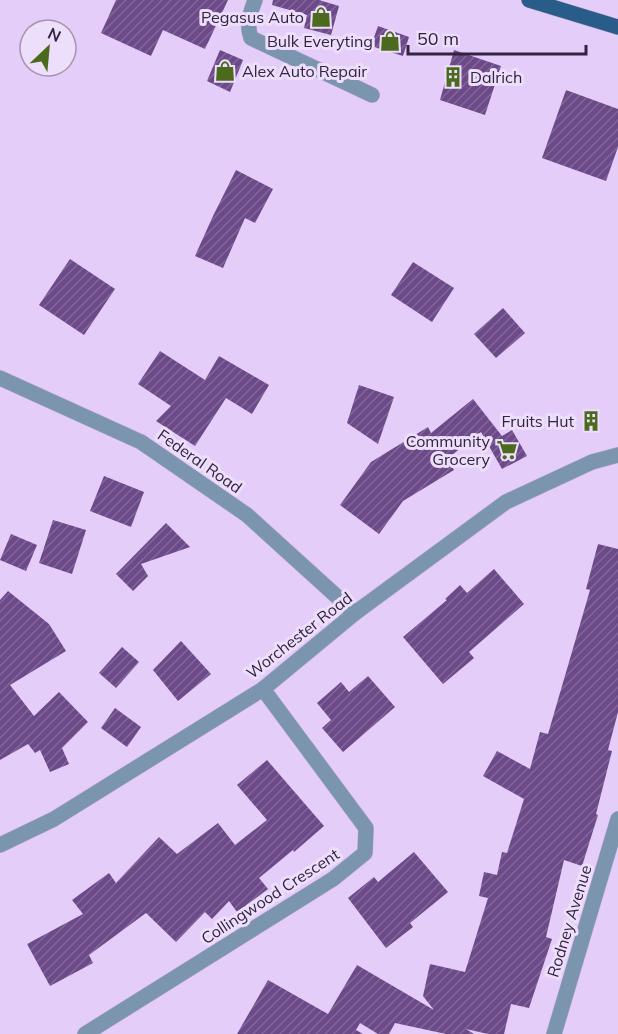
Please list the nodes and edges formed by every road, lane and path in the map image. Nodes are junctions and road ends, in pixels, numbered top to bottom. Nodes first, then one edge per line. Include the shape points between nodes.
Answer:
1 (255, 0) edge
2 (529, 0) edge
3 (618, 27) edge
4 (372, 95) dead end
5 (0, 378) edge
6 (618, 455) edge
7 (355, 613) junction
8 (262, 689) junction
9 (618, 819) edge
10 (0, 845) edge
11 (85, 1034) edge
12 (554, 1034) edge

1 - 4 street via 248,19 251,38
2 - 3 main road
5 - 7 street, Federal Road via 141,442 247,515
6 - 7 street, Worchester Road via 592,462 506,502
7 - 8 street, Worchester Road
8 - 10 street, Worchester Road via 54,819
8 - 11 street, Collingwood Crescent via 366,828 365,853 333,879
9 - 12 street, Rodney Avenue

